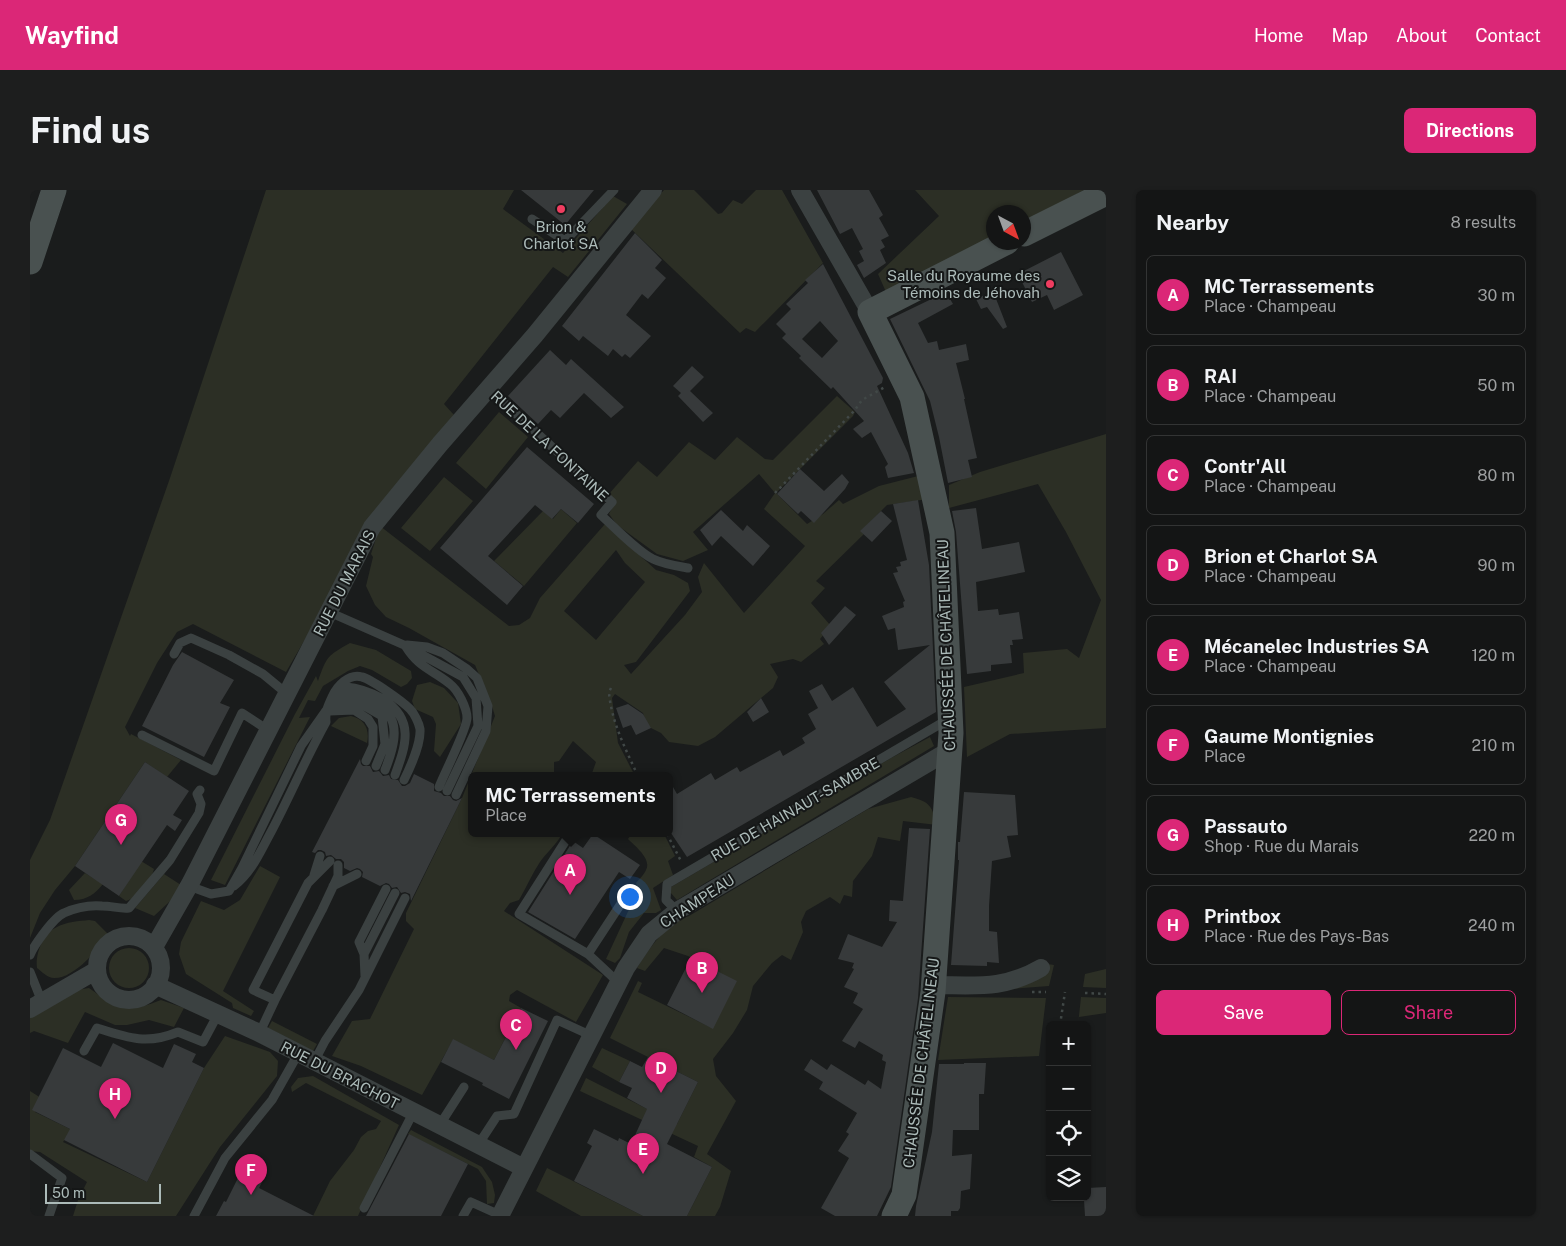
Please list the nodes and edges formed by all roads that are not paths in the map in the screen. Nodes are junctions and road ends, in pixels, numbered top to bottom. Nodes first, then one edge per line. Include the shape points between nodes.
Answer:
1 (54, 190) edge
2 (614, 190) edge
3 (653, 190) edge
4 (800, 190) edge
5 (1106, 193) edge
6 (532, 219) dead end
7 (1031, 230) edge
8 (992, 250) edge
9 (30, 262) edge
10 (870, 312) junction
11 (488, 388) junction
12 (688, 568) dead end
13 (329, 612) junction
14 (404, 645) junction
15 (174, 654) dead end
16 (286, 693) junction
17 (325, 712) junction
18 (950, 719) junction
19 (268, 730) junction
20 (142, 735) dead end
21 (950, 750) junction
22 (366, 761) dead end
23 (380, 768) dead end
24 (395, 775) dead end
25 (404, 780) dead end
26 (200, 790) dead end
27 (568, 837) edge
28 (320, 856) dead end
29 (348, 870) dead end
30 (357, 874) dead end
31 (338, 876) junction
32 (313, 877) junction
33 (189, 886) junction
34 (333, 886) junction
35 (386, 889) dead end
36 (395, 893) dead end
37 (626, 896) dead end
38 (405, 898) dead end
39 (677, 911) junction
40 (154, 948) junction
41 (364, 954) junction
42 (588, 954) junction
43 (30, 955) edge
44 (1041, 968) dead end
45 (97, 970) junction
46 (30, 972) edge
47 (365, 978) junction
48 (619, 983) junction
49 (156, 985) junction
50 (933, 985) junction
51 (275, 1000) junction
52 (36, 1005) edge
53 (218, 1014) junction
54 (259, 1034) junction
55 (592, 1036) junction
56 (84, 1052) dead end
57 (306, 1058) junction
58 (464, 1087) dead end
59 (413, 1113) junction
60 (439, 1126) junction
61 (478, 1145) junction
62 (30, 1154) edge
63 (524, 1168) junction
64 (364, 1208) dead end
65 (49, 1216) edge
66 (194, 1216) edge
67 (463, 1216) edge
68 (500, 1216) edge
69 (894, 1216) edge

1 - 9 main road
2 - 6 lane via 565,241
3 - 11 street, RUE DU MARAIS
4 - 10 street, CHAUSSÉE DE CHÂTELINEAU
5 - 7 main road
8 - 10 main road
10 - 18 main road, CHAUSSÉE DE CHÂTELINEAU via 912,397 942,533
11 - 12 lane, RUE DE LA FONTAINE via 612,502 601,515 652,559
11 - 13 street, RUE DU MARAIS via 372,527
13 - 14 lane
13 - 16 street, RUE DU MARAIS
14 - 14 lane via 427,647 443,653 467,669 477,678 488,706 486,731 447,791 467,718 461,696 451,684 421,666
15 - 16 lane via 180,643 191,638 264,674
16 - 19 street, RUE DU MARAIS
17 - 22 lane via 354,710 368,719 373,727 373,746
17 - 23 lane via 344,694 374,702 389,713 395,728 392,751
17 - 24 lane via 346,687 370,692 400,712 405,748
17 - 25 lane via 337,688 349,678 361,676 411,709 420,729 414,761
17 - 33 lane via 302,746 229,891 211,894
18 - 21 main road, CHAUSSÉE DE CHÂTELINEAU
18 - 39 lane, RUE DE HAINAUT-SAMBRE via 668,884 666,900
19 - 20 lane via 242,713 214,771
19 - 33 street, RUE DU MARAIS
21 - 39 street, CHAMPEAU
21 - 50 main road, CHAUSSÉE DE CHÂTELINEAU
26 - 43 lane via 197,794 201,804 199,813 170,860 129,908 93,906 62,913 35,944
27 - 42 lane via 519,914
28 - 32 lane
29 - 31 lane
30 - 34 lane
31 - 32 lane via 334,863
31 - 34 lane
32 - 51 lane via 254,990
33 - 40 street, RUE DU MARAIS
34 - 51 lane
35 - 41 lane via 359,942
36 - 41 lane
37 - 42 lane
38 - 47 lane
39 - 48 street, CHAMPEAU via 649,934
40 - 45 street via 134,936 115,939 101,951
40 - 49 street via 160,968
41 - 47 lane
42 - 48 lane
44 - 50 street via 1025,978 1007,983
45 - 49 street via 102,986 125,1000 142,997
45 - 52 street
46 - 52 lane
47 - 57 lane
48 - 55 street, CHAMPEAU
49 - 53 street, RUE DU BRACHOT
50 - 69 main road, CHAUSSÉE DE CHÂTELINEAU via 904,1196
51 - 54 lane
53 - 54 street, RUE DU BRACHOT
53 - 56 lane via 204,1042 178,1032 162,1039 127,1038 97,1028
54 - 57 street, RUE DU BRACHOT
55 - 61 lane via 557,1020 514,1114 497,1116
55 - 63 street, CHAMPEAU
57 - 59 street, RUE DU BRACHOT
57 - 66 lane via 225,1158
58 - 60 lane
59 - 60 street, RUE DU BRACHOT
59 - 64 lane
60 - 61 street, RUE DU BRACHOT
61 - 63 street, RUE DU BRACHOT
62 - 65 lane via 62,1178
63 - 68 street, CHAMPEAU
67 - 68 lane via 471,1202

